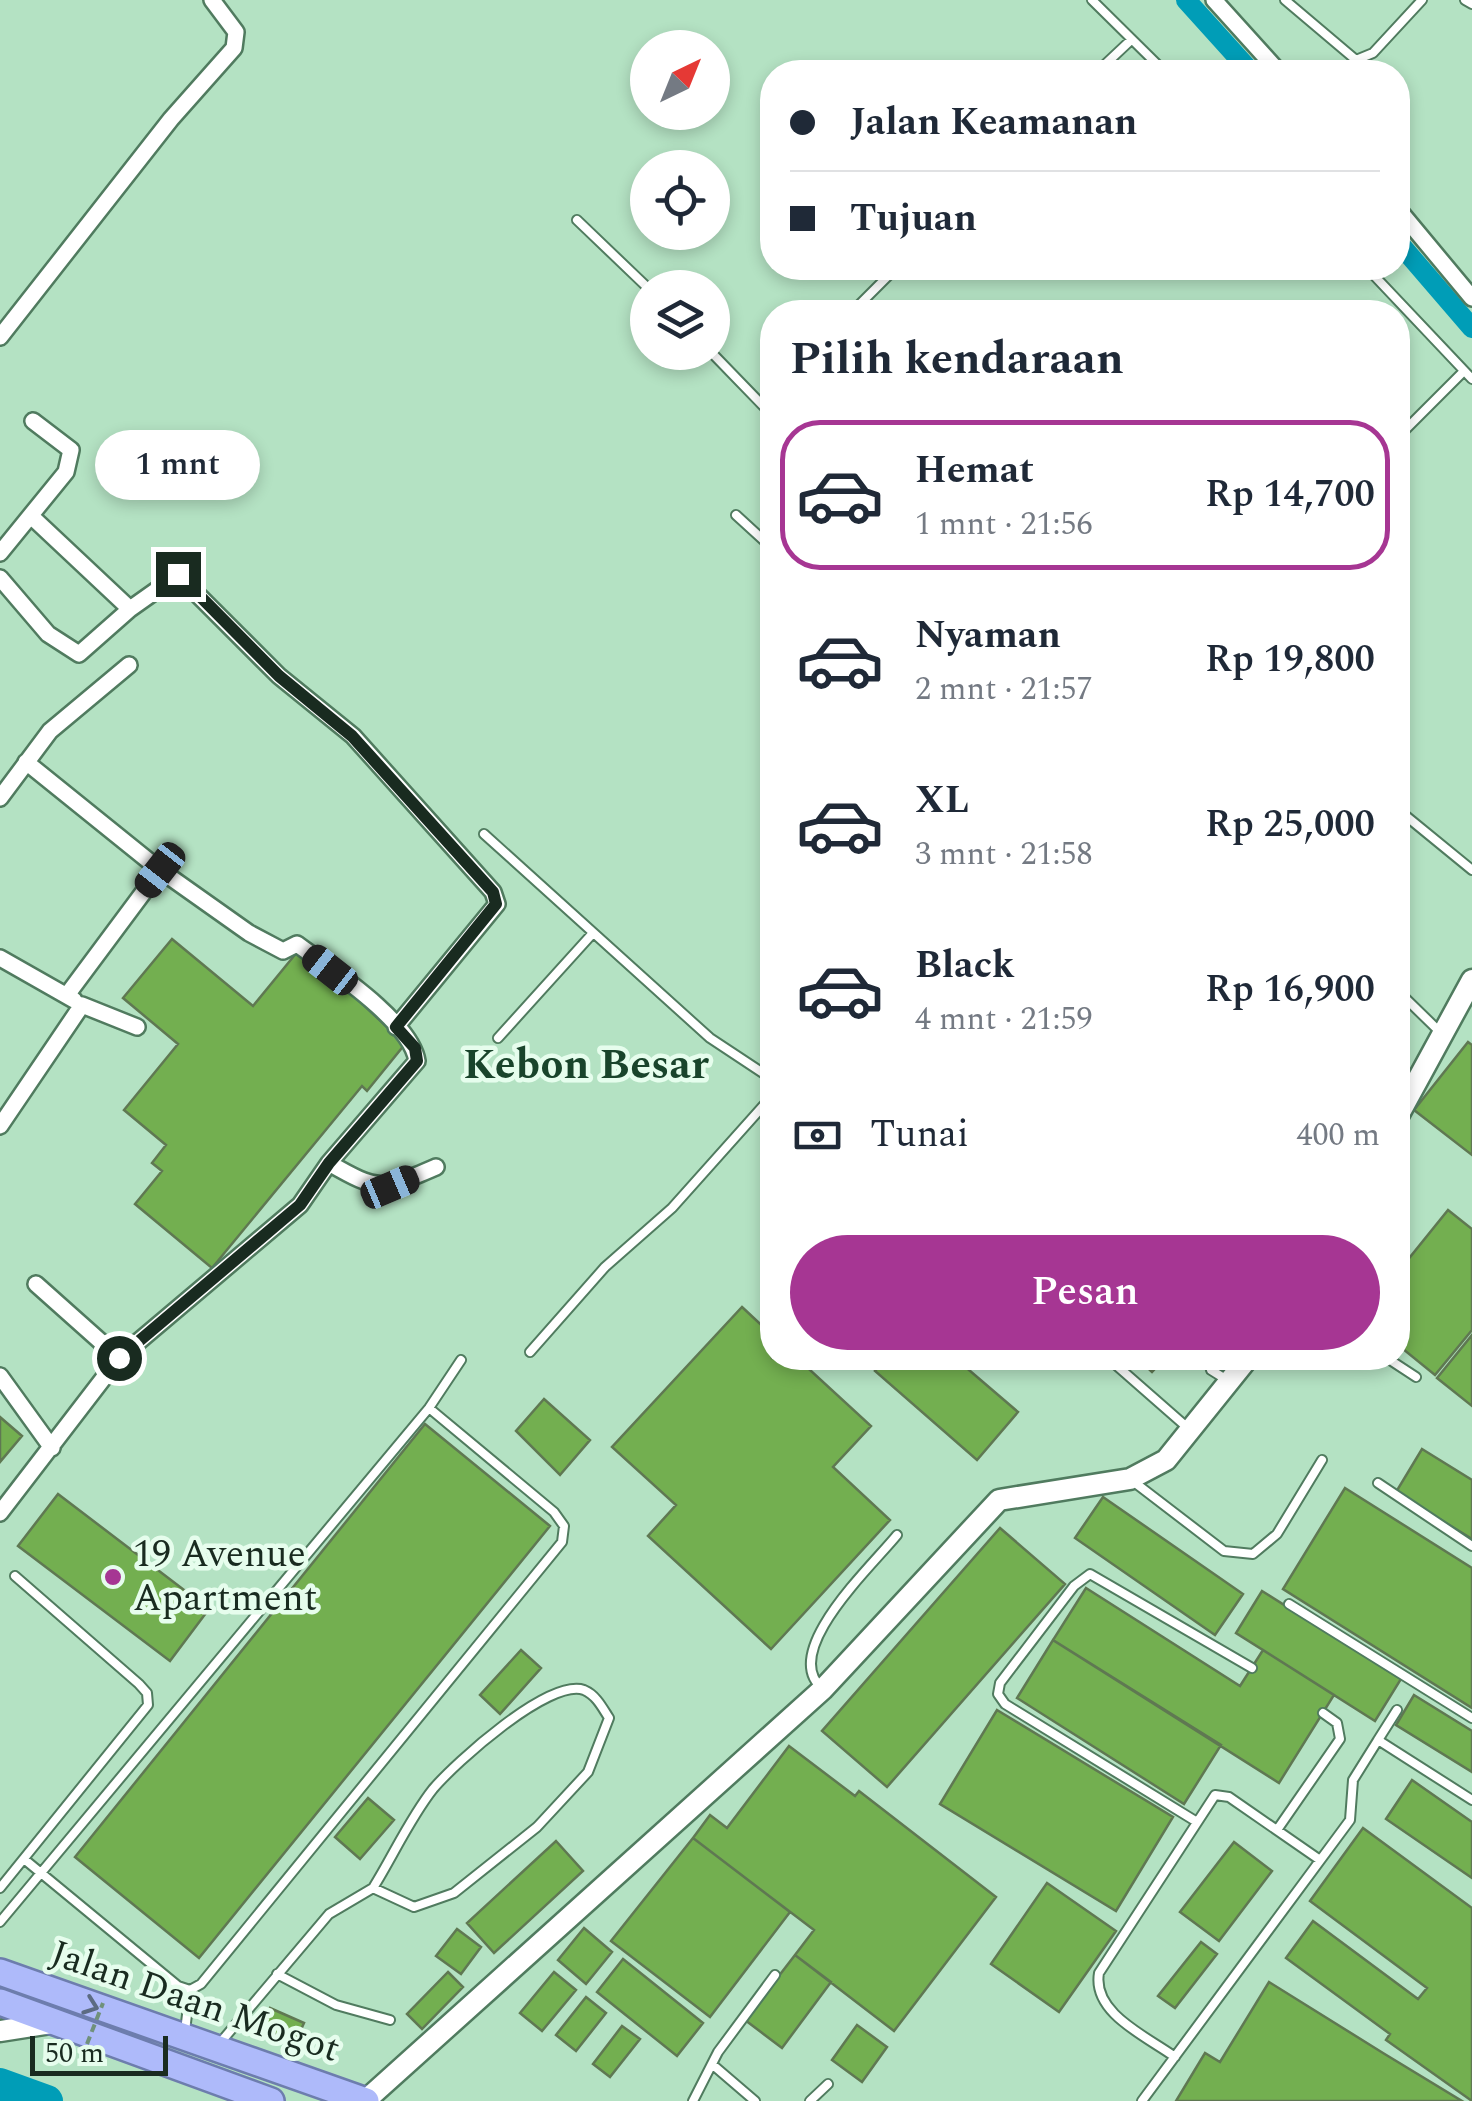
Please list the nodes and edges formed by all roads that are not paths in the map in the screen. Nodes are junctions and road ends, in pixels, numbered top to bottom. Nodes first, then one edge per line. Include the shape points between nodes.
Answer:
1 (212, 0) edge
2 (1092, 0) edge
3 (1214, 0) edge
4 (1284, 0) edge
5 (1422, 0) edge
6 (1465, 0) edge
7 (1472, 4) edge
8 (1131, 40) junction
9 (1110, 60) edge
10 (1152, 60) edge
11 (1267, 60) edge
12 (576, 220) dead end
13 (1410, 223) edge
14 (630, 271) edge
15 (884, 280) edge
16 (1378, 280) edge
17 (1472, 297) edge
18 (864, 300) edge
19 (1397, 300) edge
20 (1410, 314) edge
21 (0, 337) edge
22 (728, 370) edge
23 (1464, 371) junction
24 (1472, 379) edge
25 (760, 403) edge
26 (33, 421) dead end
27 (1410, 425) edge
28 (736, 515) dead end
29 (31, 516) junction
30 (760, 537) edge
31 (0, 554) edge
32 (0, 578) edge
33 (130, 609) junction
34 (129, 664) dead end
35 (26, 762) junction
36 (0, 798) edge
37 (1410, 819) edge
38 (484, 834) dead end
39 (160, 870) junction
40 (1472, 870) edge
41 (593, 933) junction
42 (0, 958) edge
43 (1472, 980) edge
44 (67, 995) junction
45 (1410, 1003) edge
46 (82, 1005) junction
47 (136, 1027) dead end
48 (396, 1027) junction
49 (1444, 1036) junction
50 (498, 1038) dead end
51 (760, 1071) edge
52 (1410, 1095) edge
53 (760, 1109) edge
54 (0, 1126) edge
55 (329, 1163) junction
56 (436, 1167) dead end
57 (36, 1284) dead end
58 (530, 1352) dead end
59 (119, 1358) junction
60 (461, 1360) dead end
61 (1122, 1370) edge
62 (1211, 1370) edge
63 (1240, 1370) edge
64 (1406, 1370) edge
65 (0, 1376) edge
66 (1416, 1377) dead end
67 (1231, 1382) junction
68 (428, 1408) junction
69 (1193, 1432) junction
70 (52, 1448) junction
71 (1322, 1460) dead end
72 (1130, 1479) junction
73 (1378, 1483) dead end
74 (0, 1513) edge
75 (897, 1536) dead end
76 (1472, 1546) edge
77 (15, 1576) dead end
78 (1290, 1604) dead end
79 (1252, 1668) dead end
80 (823, 1688) junction
81 (1397, 1710) dead end
82 (1323, 1714) dead end
83 (1472, 1718) edge
84 (1378, 1740) junction
85 (1472, 1800) edge
86 (1197, 1822) junction
87 (1278, 1830) junction
88 (24, 1859) junction
89 (1320, 1860) junction
90 (42, 1874) junction
91 (0, 1888) edge
92 (373, 1888) junction
93 (0, 1922) edge
94 (0, 1972) edge
95 (277, 1974) junction
96 (775, 1975) dead end
97 (190, 1990) junction
98 (0, 2002) edge
99 (390, 2020) dead end
100 (54, 2023) junction
101 (0, 2031) edge
102 (184, 2040) junction
103 (214, 2050) junction
104 (1176, 2056) junction
105 (714, 2066) junction
106 (828, 2084) dead end
107 (245, 2097) edge
108 (271, 2101) edge
109 (366, 2101) edge
110 (693, 2101) edge
111 (756, 2101) edge
112 (810, 2101) edge
113 (1142, 2101) edge

1 - 21 street via 236,32 234,48
2 - 8 lane
3 - 11 street
4 - 5 lane via 1356,60 1373,53
6 - 7 lane
8 - 9 lane
8 - 10 lane
12 - 14 lane
13 - 17 street
15 - 18 lane
16 - 19 lane
20 - 23 lane
22 - 25 lane
23 - 24 lane
23 - 27 lane
26 - 29 street via 71,450 66,472
28 - 30 lane
29 - 31 street
29 - 33 street
32 - 33 street via 48,634 79,654
33 - 48 street via 178,574 279,676 352,736 493,892 496,904
34 - 35 street via 50,731
35 - 36 street
35 - 39 street
37 - 40 lane
38 - 41 lane
39 - 44 street
39 - 48 street via 271,947 289,951 297,944
41 - 50 lane
41 - 51 lane via 710,1038
42 - 44 street
43 - 49 street
44 - 46 street
45 - 49 lane
46 - 47 street
46 - 54 street
48 - 55 street via 415,1048 417,1061
49 - 52 street
53 - 58 lane
55 - 56 street via 376,1188
55 - 59 street via 300,1205
57 - 59 street
59 - 70 street
60 - 68 lane
61 - 69 lane
62 - 67 lane
63 - 67 street
64 - 66 lane
65 - 70 street
67 - 69 street
68 - 90 lane
68 - 97 lane via 554,1512 564,1526 562,1542
69 - 72 street via 1166,1460
70 - 74 street
71 - 72 lane via 1277,1534 1253,1554 1224,1550
72 - 80 street via 999,1500
73 - 76 lane
75 - 80 lane via 817,1633 808,1664 811,1679
77 - 88 lane via 139,1684 148,1706
78 - 83 lane
79 - 86 lane via 1090,1574 1000,1683 1005,1704
80 - 109 street
81 - 84 lane
82 - 87 lane via 1337,1724 1340,1738
84 - 85 lane
84 - 89 lane via 1353,1780 1350,1820
86 - 87 lane via 1214,1796 1228,1797
86 - 104 lane via 1099,1972 1096,1989 1104,2004
87 - 89 lane
88 - 90 lane
88 - 91 lane
89 - 104 lane
90 - 93 lane
90 - 97 lane
92 - 92 lane via 414,1907 454,1893 537,1827 588,1772 609,1718 598,1700 582,1690 563,1690 534,1704 460,1762 432,1791
92 - 95 lane via 330,1914
94 -> 102 highway, Jalan Daan Mogot
95 - 99 lane via 336,2005
95 - 103 lane
96 - 105 lane
97 - 102 lane
98 - 100 highway, Jalan Daan Mogot
100 - 101 street
100 - 107 highway, Jalan Daan Mogot
102 - 103 highway, Jalan Daan Mogot
103 - 109 highway, Jalan Daan Mogot
104 - 113 lane
105 - 110 lane
105 - 111 lane
106 - 112 lane
107 - 108 highway, Jalan Daan Mogot

